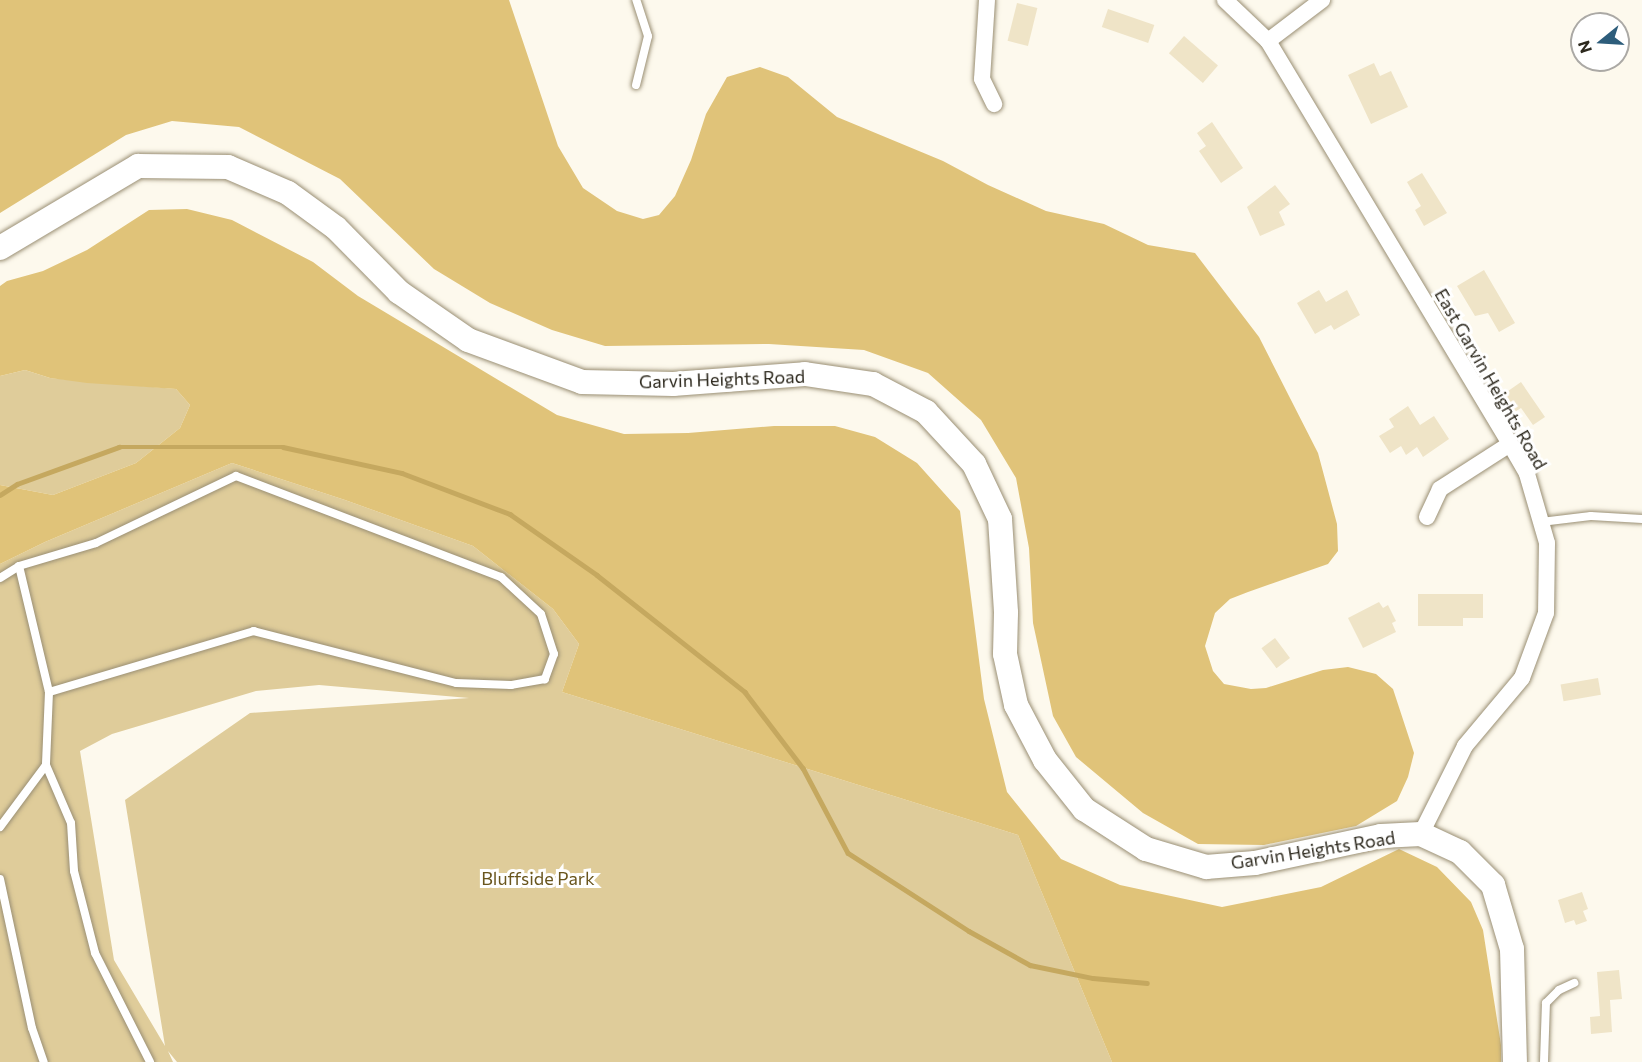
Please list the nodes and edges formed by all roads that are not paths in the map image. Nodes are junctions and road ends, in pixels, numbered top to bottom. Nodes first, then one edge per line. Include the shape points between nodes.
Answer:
1 (636, 0) edge
2 (987, 0) edge
3 (1225, 0) edge
4 (1322, 0) edge
5 (1268, 41) junction
6 (636, 85) dead end
7 (994, 104) dead end
8 (0, 248) edge
9 (1510, 444) junction
10 (1427, 517) dead end
11 (1642, 519) edge
12 (1541, 522) junction
13 (19, 566) junction
14 (0, 578) edge
15 (49, 692) junction
16 (45, 765) junction
17 (0, 827) edge
18 (1421, 834) junction
19 (0, 879) edge
20 (1574, 983) dead end
21 (45, 1062) edge
22 (150, 1062) edge
23 (1515, 1062) edge
24 (1544, 1062) edge

1 - 6 lane via 648,36
2 - 7 street via 982,79
3 - 5 street, East Garvin Heights Road
4 - 5 street
5 - 9 street, East Garvin Heights Road
8 - 18 main road, Garvin Heights Road via 138,166 228,167 298,200 336,228 399,292 468,340 582,382 674,384 805,374 873,384 926,412 974,464 1000,519 1005,654 1016,705 1045,760 1084,809 1146,849 1206,867 1255,863 1381,836
9 - 10 street via 1440,489
9 - 12 street, East Garvin Heights Road via 1527,474
11 - 12 lane via 1591,516
12 - 18 street, East Garvin Heights Road via 1547,543 1546,613 1522,678 1465,746
13 - 14 lane
13 - 15 lane
13 - 15 lane via 96,543 236,476 501,577 541,614 554,654 545,679 511,685 456,683 254,631
15 - 16 lane
16 - 17 lane
16 - 22 lane via 71,823 74,871 95,953
18 - 23 main road, Garvin Heights Road via 1460,852 1493,885 1512,949
19 - 21 lane via 32,1028
20 - 24 lane via 1559,990 1546,1004

